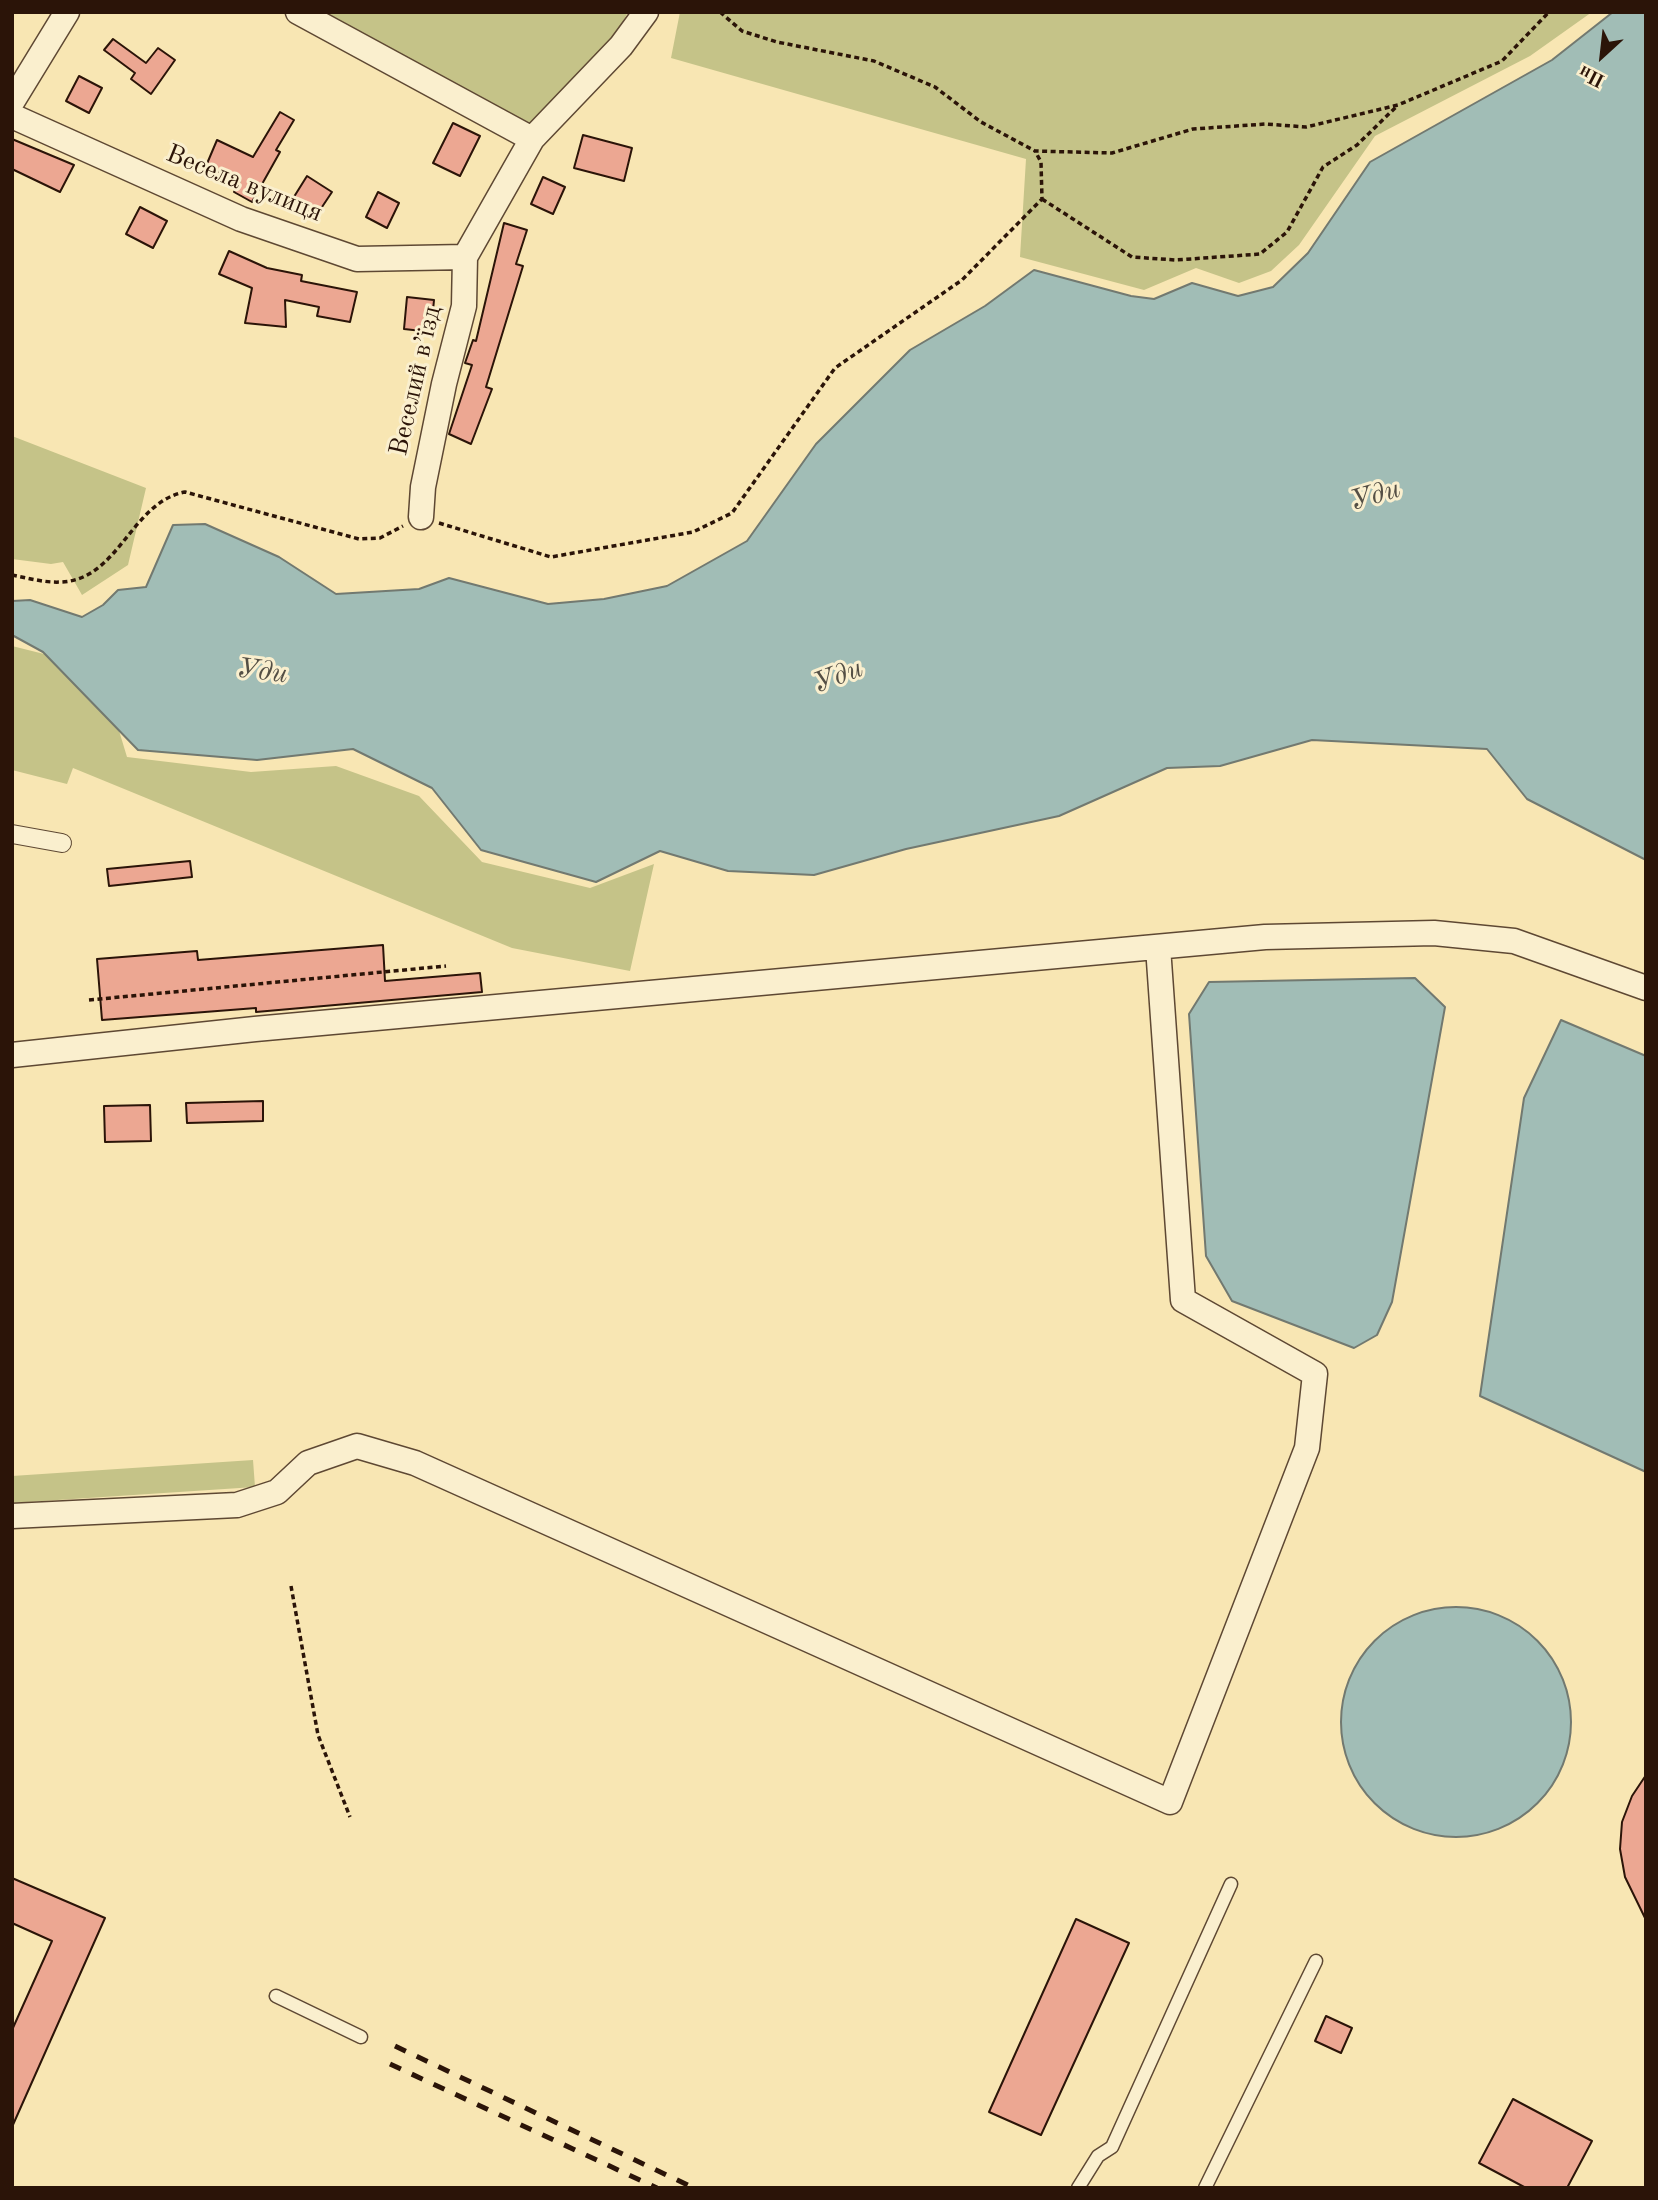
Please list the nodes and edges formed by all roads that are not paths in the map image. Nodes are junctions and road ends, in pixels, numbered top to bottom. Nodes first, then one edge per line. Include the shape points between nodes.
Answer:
1 (67, 12) edge
2 (298, 12) edge
3 (646, 12) edge
4 (12, 102) edge
5 (12, 116) edge
6 (531, 139) junction
7 (465, 257) junction
8 (421, 517) road end
9 (12, 834) edge
10 (62, 843) dead end
11 (1158, 947) junction
12 (1646, 988) edge
13 (12, 1055) edge
14 (12, 1516) edge
15 (1231, 1884) dead end
16 (1316, 1961) dead end
17 (275, 1996) dead end
18 (361, 2037) dead end
19 (1078, 2188) edge
20 (1205, 2188) edge

1 - 4 street
2 - 6 street
3 - 6 street via 621,46
5 - 7 street, Весела вулиця via 242,219 357,260
6 - 7 street
7 - 8 street, Веселий в’їзд via 464,306 423,487
9 - 10 street
11 - 12 street via 1265,937 1434,933 1514,941
11 - 13 street
11 - 14 street via 1183,1300 1315,1374 1307,1448 1170,1802 415,1463 357,1446 308,1463 276,1492 237,1505
15 - 19 lane via 1112,2147 1098,2156
16 - 20 lane
17 - 18 lane

